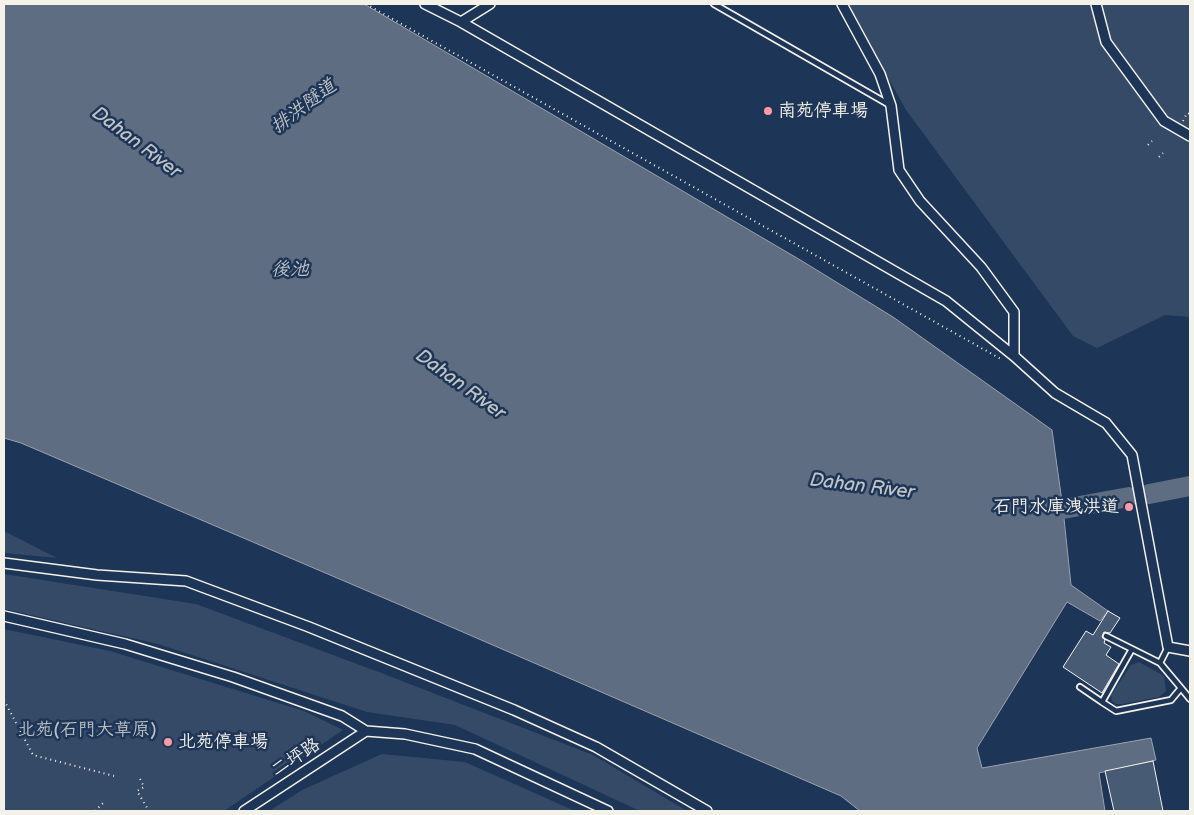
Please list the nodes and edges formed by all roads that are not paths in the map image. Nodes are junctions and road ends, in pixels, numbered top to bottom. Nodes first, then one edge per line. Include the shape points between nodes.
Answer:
1 (425, 4) edge
2 (490, 4) edge
3 (714, 4) edge
4 (842, 4) edge
5 (1096, 4) edge
6 (461, 22) junction
7 (891, 106) junction
8 (1190, 136) edge
9 (1014, 356) junction
10 (4, 563) edge
11 (4, 616) edge
12 (1106, 636) dead end
13 (1168, 647) junction
14 (1132, 649) junction
15 (1190, 651) edge
16 (1160, 663) junction
17 (1080, 687) dead end
18 (1181, 688) junction
19 (1190, 699) edge
20 (1102, 702) junction
21 (366, 731) junction
22 (244, 811) edge
23 (608, 811) edge
24 (707, 811) edge

1 - 6 street
2 - 6 street
3 - 7 lane
4 - 7 street via 880,74
5 - 8 street via 1106,42 1164,121
6 - 9 street via 946,301
7 - 9 street via 899,170 920,201 981,267 1014,312
9 - 13 street via 1055,393 1106,423 1132,455
10 - 24 street via 186,582 309,627 514,710 596,747
11 - 21 street via 125,644 233,677 342,716
12 - 14 lane
13 - 15 street
13 - 16 lane
14 - 16 lane
14 - 20 lane
16 - 18 lane
17 - 20 lane
18 - 19 lane
18 - 20 lane via 1171,700 1116,711
21 - 22 street, 二坪路
21 - 23 street via 405,734 475,749

